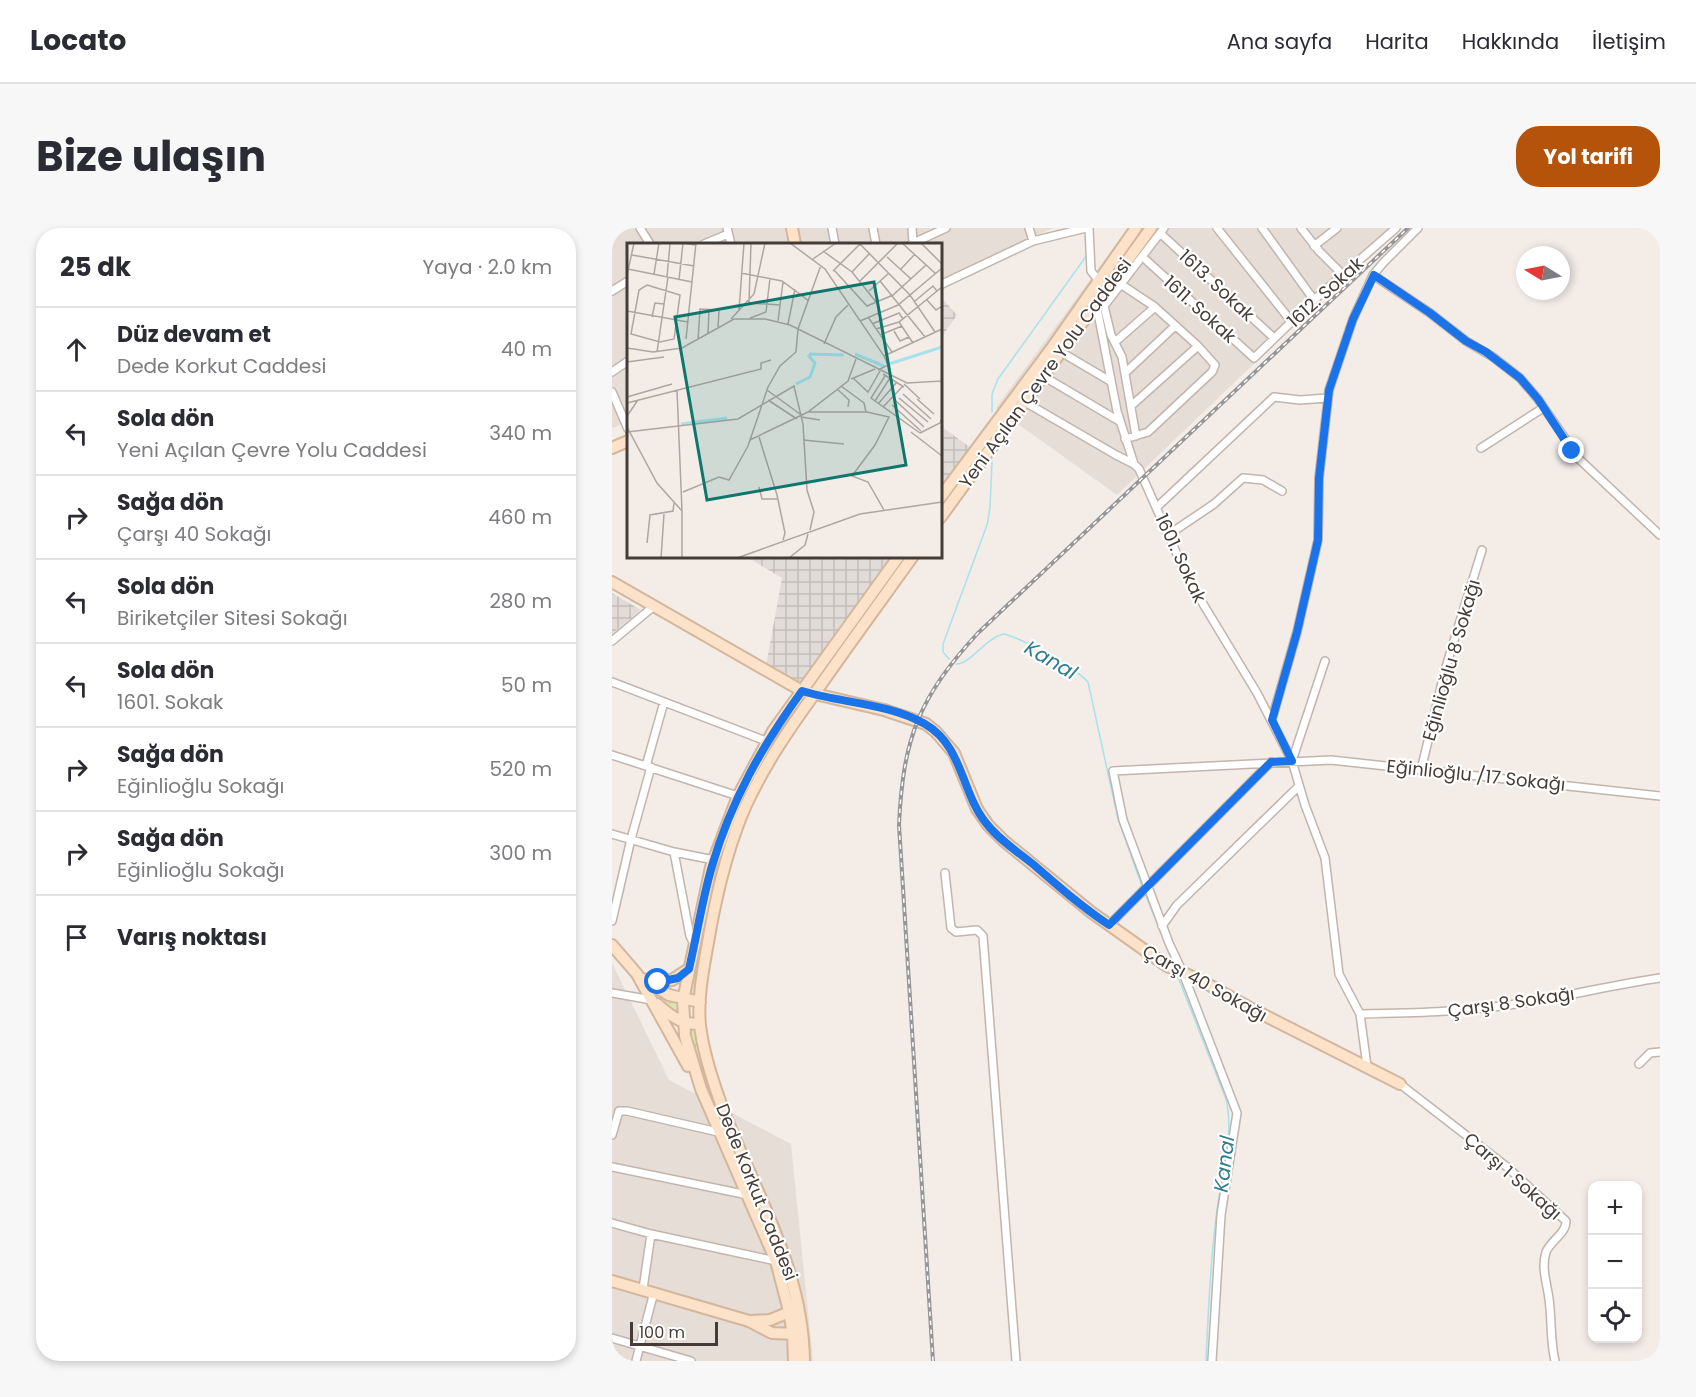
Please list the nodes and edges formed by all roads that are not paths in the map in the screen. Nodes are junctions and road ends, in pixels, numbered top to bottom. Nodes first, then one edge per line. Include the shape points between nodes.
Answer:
1 (640, 228) edge
2 (792, 228) edge
3 (832, 228) edge
4 (873, 228) edge
5 (946, 228) edge
6 (1029, 228) edge
7 (1088, 228) edge
8 (1136, 228) edge
9 (1217, 228) edge
10 (1262, 228) edge
11 (1300, 228) edge
12 (1337, 228) edge
13 (1396, 228) edge
14 (1418, 228) edge
15 (1158, 230) edge
16 (728, 231) edge
17 (1033, 242) junction
18 (649, 243) edge
19 (706, 243) edge
20 (795, 243) edge
21 (835, 243) edge
22 (876, 243) edge
23 (914, 243) edge
24 (1314, 246) junction
25 (1146, 260) dead end
26 (1343, 274) junction
27 (1374, 275) junction
28 (627, 283) edge
29 (1110, 283) junction
30 (942, 284) edge
31 (612, 291) edge
32 (1314, 300) junction
33 (1100, 304) junction
34 (1155, 307) junction
35 (1291, 321) junction
36 (1175, 326) junction
37 (1274, 338) junction
38 (1114, 342) junction
39 (1198, 346) junction
40 (1060, 352) junction
41 (1254, 358) joint
42 (627, 362) edge
43 (612, 371) edge
44 (1125, 373) junction
45 (1043, 376) junction
46 (1110, 381) junction
47 (612, 392) edge
48 (1327, 398) junction
49 (1025, 402) junction
50 (1131, 406) junction
51 (1543, 408) junction
52 (1119, 421) junction
53 (627, 427) edge
54 (1136, 436) junction
55 (1125, 439) junction
56 (627, 441) edge
57 (1480, 447) dead end
58 (612, 448) edge
59 (1134, 464) junction
60 (1282, 491) dead end
61 (942, 495) edge
62 (1156, 507) junction
63 (942, 515) edge
64 (1660, 534) edge
65 (1168, 535) junction
66 (1482, 550) dead end
67 (903, 558) edge
68 (612, 582) edge
69 (654, 606) junction
70 (612, 641) edge
71 (1325, 662) dead end
72 (612, 682) edge
73 (802, 691) junction
74 (813, 695) junction
75 (664, 702) junction
76 (1272, 720) junction
77 (766, 741) junction
78 (612, 755) edge
79 (1292, 761) junction
80 (1271, 762) junction
81 (649, 767) junction
82 (1420, 770) junction
83 (1299, 786) junction
84 (738, 796) junction
85 (1660, 796) edge
86 (612, 834) edge
87 (631, 839) junction
88 (674, 852) junction
89 (714, 860) junction
90 (945, 873) dead end
91 (1148, 887) junction
92 (612, 921) edge
93 (1109, 925) junction
94 (1162, 926) junction
95 (612, 945) edge
96 (695, 946) junction
97 (689, 969) junction
98 (1184, 973) junction
99 (637, 974) junction
100 (1660, 978) edge
101 (647, 982) junction
102 (612, 993) edge
103 (652, 1000) junction
104 (683, 1000) junction
105 (700, 1002) junction
106 (1360, 1014) junction
107 (684, 1023) junction
108 (700, 1024) junction
109 (1660, 1052) edge
110 (1639, 1064) dead end
111 (1367, 1066) junction
112 (1400, 1084) joint
113 (700, 1089) junction
114 (718, 1132) junction
115 (612, 1136) edge
116 (612, 1167) edge
117 (749, 1195) junction
118 (612, 1223) edge
119 (651, 1234) junction
120 (776, 1261) junction
121 (612, 1281) edge
122 (643, 1289) junction
123 (654, 1292) junction
124 (794, 1310) junction
125 (749, 1321) junction
126 (798, 1334) junction
127 (612, 1338) edge
128 (640, 1347) junction
129 (636, 1361) edge
130 (691, 1361) edge
131 (794, 1361) edge
132 (804, 1361) edge
133 (1016, 1361) edge
134 (1212, 1361) edge
135 (1554, 1361) edge

1 - 18 street
2 - 20 main road
3 - 21 street
4 - 22 street
5 - 23 street
6 - 17 street
7 - 17 street
7 - 29 street via 1092,274
8 - 29 main road, Yeni Açılan Çevre Yolu Caddesi
9 - 35 street
10 - 32 street
11 - 24 street
12 - 24 street
13 - 26 street, 1612. Sokak
14 - 27 street
15 - 29 main road, Yeni Açılan Çevre Yolu Caddesi
15 - 37 street, 1613. Sokak
16 - 19 street
17 - 30 street
24 - 26 street
25 - 41 street, 1611. Sokak
26 - 32 street, 1612. Sokak
27 - 48 street via 1353,319
27 - 51 street via 1520,378
28 - 31 street
29 - 33 main road, Yeni Açılan Çevre Yolu Caddesi
29 - 34 street
29 - 61 main road, Yeni Açılan Çevre Yolu Caddesi
32 - 35 street, 1612. Sokak
33 - 38 street
33 - 40 main road, Yeni Açılan Çevre Yolu Caddesi
33 - 46 street, 1601. Sokak
34 - 36 street
34 - 38 street
35 - 37 street, 1612. Sokak
36 - 39 street
36 - 44 street
37 - 41 street, 1612. Sokak
38 - 44 street
39 - 50 street
39 - 54 street via 1214,363 1212,372 1148,432
40 - 45 main road, Yeni Açılan Çevre Yolu Caddesi
40 - 46 street
42 - 43 street
44 - 50 street
45 - 49 main road, Yeni Açılan Çevre Yolu Caddesi
45 - 52 street
46 - 52 street, 1601. Sokak
47 - 53 street
48 - 62 street via 1274,398
48 - 76 street via 1318,540
49 - 59 street
49 - 63 main road, Yeni Açılan Çevre Yolu Caddesi
50 - 54 street
51 - 57 street
51 - 64 street via 1579,459
52 - 55 street, 1601. Sokak
54 - 55 street
55 - 59 street, 1601. Sokak
56 - 58 main road
59 - 62 street, 1601. Sokak
60 - 65 street via 1263,480 1243,478 1214,504
62 - 65 street, 1601. Sokak
65 - 76 street, 1601. Sokak via 1198,597
66 - 82 street, Eğinlioğlu 8 Sokağı via 1445,670
67 - 73 main road
67 - 74 main road
68 - 69 main road, Çarşı 40 Sokağı
69 - 70 street
69 - 73 main road, Çarşı 40 Sokağı
71 - 79 street
72 - 75 street
73 - 74 main road, Çarşı 40 Sokağı
73 - 77 main road
74 - 93 main road, Çarşı 40 Sokağı via 907,716 926,724 954,753 977,809 988,825
74 - 105 main road via 773,753 739,822 718,888
75 - 77 street
75 - 81 street
76 - 79 street, 1601. Sokak
77 - 84 main road
78 - 81 street
79 - 80 street, Eğinlioğlu /17 Sokağı
79 - 82 street, Eğinlioğlu /17 Sokağı via 1332,760
79 - 83 street, 1601. Sokak
80 - 91 street
80 - 91 street, Eğinlioğlu /17 Sokağı via 1113,771 1120,810
81 - 84 street
81 - 87 street
82 - 85 street, Eğinlioğlu /17 Sokağı
83 - 94 street via 1177,905
83 - 106 street, 1601. Sokak via 1326,863 1340,974
84 - 89 main road
86 - 87 street
87 - 88 street
87 - 92 street
88 - 89 street
88 - 96 street
89 - 96 main road
90 - 133 street via 951,928 956,932 978,930 983,936
91 - 93 street
91 - 94 street
93 - 98 main road, Çarşı 40 Sokağı
94 - 98 street
95 - 99 main road, Dede Korkut Caddesi
96 - 97 main road
97 - 101 main road via 672,980
97 - 104 main road
98 - 111 main road, Çarşı 40 Sokağı
98 - 134 street via 1237,1113 1221,1215
99 - 101 main road, Dede Korkut Caddesi
99 - 103 main road, Dede Korkut Caddesi
100 - 106 street, Çarşı 8 Sokağı via 1481,1009
101 - 104 main road, Dede Korkut Caddesi
102 - 103 street
103 - 107 main road, Dede Korkut Caddesi
103 - 113 main road, Dede Korkut Caddesi
104 - 105 main road, Dede Korkut Caddesi
104 - 107 main road, Dede Korkut Caddesi
105 - 108 main road, Dede Korkut Caddesi
106 - 111 street, 1601. Sokak
107 - 108 main road
107 - 113 main road, Dede Korkut Caddesi
108 - 124 main road, Dede Korkut Caddesi via 719,1097 781,1242 795,1287
109 - 110 street via 1650,1053
111 - 112 main road, Çarşı 40 Sokağı
112 - 135 street, Çarşı 1 Sokağı via 1507,1167 1566,1221 1565,1229 1547,1250 1544,1264
113 - 114 main road, Dede Korkut Caddesi
114 - 115 street via 619,1111
114 - 117 main road, Dede Korkut Caddesi
116 - 117 street
117 - 120 main road, Dede Korkut Caddesi
118 - 119 street
119 - 120 street
119 - 122 street
120 - 124 main road, Dede Korkut Caddesi
121 - 122 main road
122 - 123 main road
123 - 125 main road
123 - 128 street
124 - 125 main road via 770,1320
124 - 126 main road, Dede Korkut Caddesi
125 - 126 main road via 772,1333
126 - 131 main road, Dede Korkut Caddesi
126 - 132 main road, Dede Korkut Caddesi
127 - 128 street
128 - 129 street
128 - 130 street

